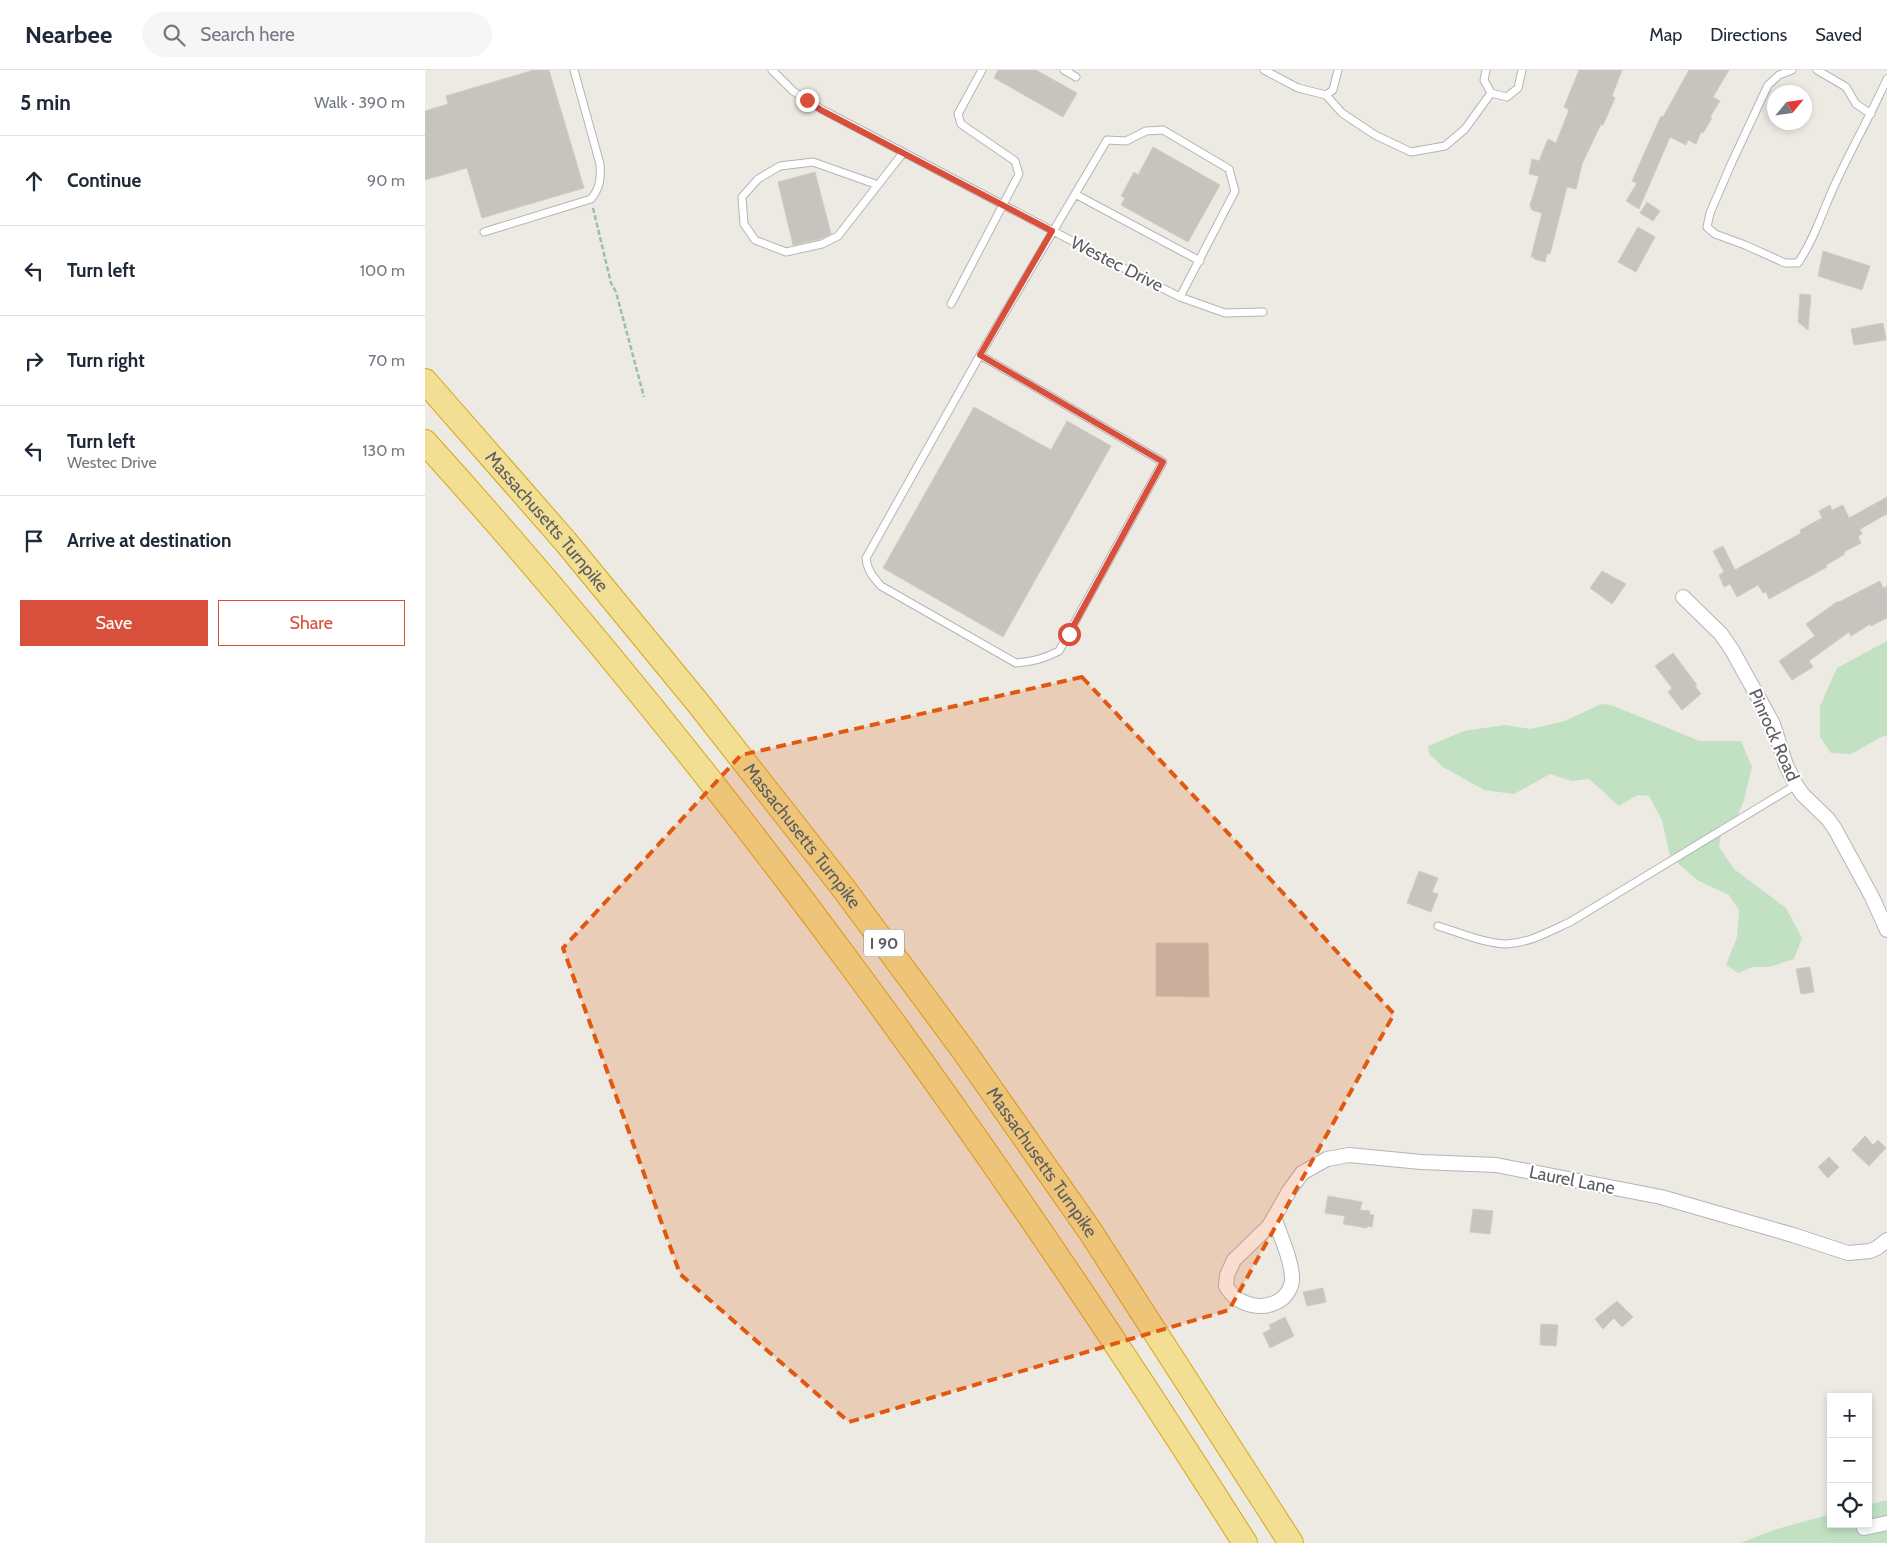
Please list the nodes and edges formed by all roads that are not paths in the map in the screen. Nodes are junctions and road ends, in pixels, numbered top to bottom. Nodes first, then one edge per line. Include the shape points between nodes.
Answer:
1 (573, 70) edge
2 (773, 70) edge
3 (982, 70) edge
4 (1064, 70) edge
5 (1264, 70) edge
6 (1338, 70) edge
7 (1486, 70) edge
8 (1522, 70) edge
9 (1792, 70) edge
10 (1817, 70) edge
11 (1077, 77) dead end
12 (1887, 80) edge
13 (1491, 93) junction
14 (1326, 95) junction
15 (1871, 114) junction
16 (903, 153) junction
17 (878, 185) junction
18 (1075, 194) junction
19 (1002, 205) junction
20 (1052, 231) junction
21 (484, 232) dead end
22 (1200, 261) junction
23 (1180, 297) junction
24 (951, 304) dead end
25 (1263, 312) dead end
26 (980, 355) junction
27 (425, 382) edge
28 (425, 442) edge
29 (1683, 597) dead end
30 (1797, 785) junction
31 (1438, 926) dead end
32 (1887, 930) edge
33 (1274, 1217) junction
34 (1887, 1240) edge
35 (1887, 1523) edge
36 (1872, 1526) edge
37 (1245, 1543) edge
38 (1291, 1543) edge

1 - 21 lane via 599,164 598,190 591,199
2 - 16 lane, Westec Drive via 793,91 821,110
3 - 19 lane via 958,114 961,124 1015,161 1019,174
4 - 11 lane
5 - 14 lane via 1298,88
6 - 14 lane via 1333,90
7 - 13 lane via 1484,80
8 - 13 lane via 1518,88 1507,98
9 - 15 lane via 1779,75 1769,85 1732,162 1710,213 1707,227 1715,234 1785,264 1798,263
10 - 15 lane via 1847,87 1856,104
12 - 15 lane
13 - 14 lane via 1465,130 1445,146 1411,152 1375,135 1342,113
16 - 17 lane
16 - 19 lane, Westec Drive
17 - 17 lane via 838,236 822,244 786,252 755,240 744,224 742,197 758,179 780,166 813,162
18 - 20 lane
18 - 22 lane
18 - 22 lane via 1107,140 1126,141 1146,132 1163,130 1229,169 1235,191
19 - 20 lane, Westec Drive
19 - 24 lane
20 - 23 lane, Westec Drive
20 - 26 lane
22 - 23 lane
23 - 25 lane, Westec Drive via 1225,313
26 - 26 lane via 866,558 867,567 881,586 1016,663 1033,662 1059,651 1163,462
27 - 38 highway, Massachusetts Turnpike / I 90 via 565,541 841,885 964,1051 1090,1231
28 - 37 highway, I 90 via 585,625 857,972 1052,1248
29 - 30 street, Pinrock Road via 1733,650 1773,724 1786,764
30 - 31 lane via 1570,922 1532,939 1506,944
30 - 32 street, Pinrock Road via 1835,829
33 - 33 street, Laurel Lane via 1290,1264 1292,1282 1286,1295 1275,1304 1251,1305 1229,1291 1227,1275 1234,1260
33 - 34 street, Laurel Lane via 1295,1181 1309,1168 1337,1156 1359,1155 1496,1165 1661,1197 1848,1253 1870,1252
35 - 36 street

